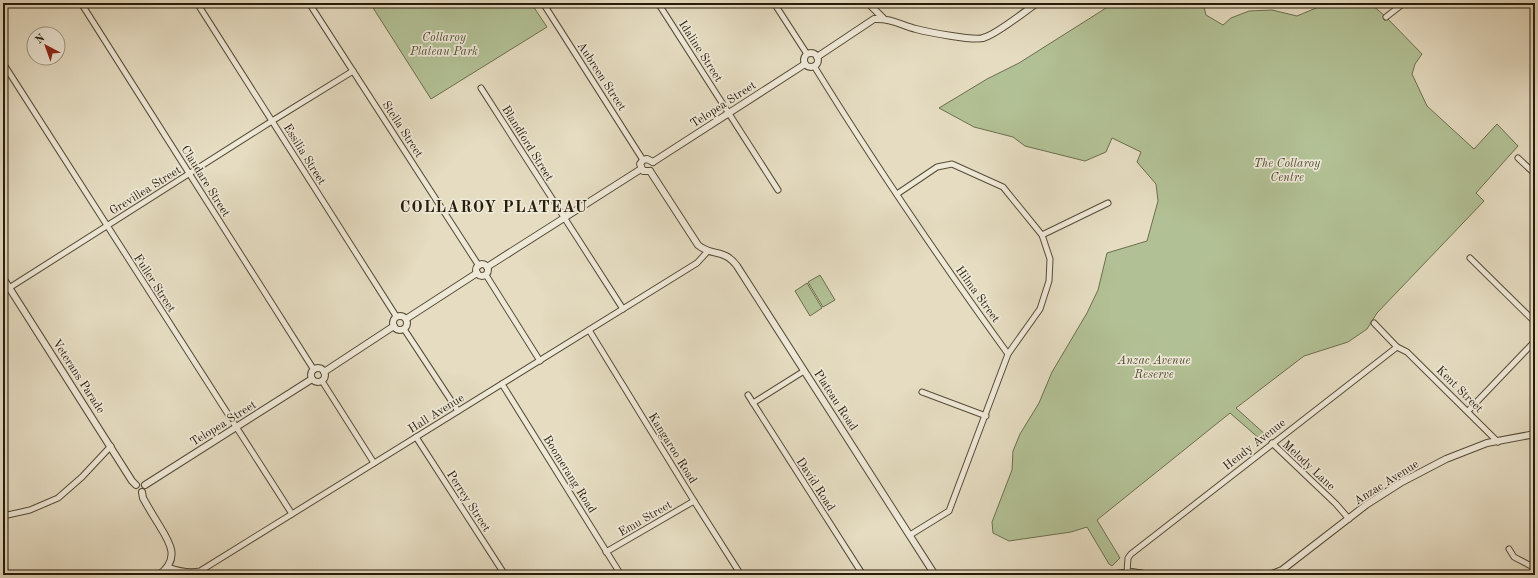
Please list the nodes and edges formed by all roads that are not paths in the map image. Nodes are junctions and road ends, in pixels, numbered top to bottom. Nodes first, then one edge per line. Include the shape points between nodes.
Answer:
1 (81, 3) edge
2 (197, 3) edge
3 (309, 3) edge
4 (543, 3) edge
5 (658, 3) edge
6 (774, 3) edge
7 (868, 3) edge
8 (1037, 3) edge
9 (1404, 3) edge
10 (1386, 17) dead end
11 (883, 18) junction
12 (808, 54) junction
13 (817, 57) junction
14 (3, 62) edge
15 (805, 64) junction
16 (814, 66) junction
17 (353, 71) junction
18 (481, 88) dead end
19 (729, 113) junction
20 (272, 121) junction
21 (1518, 158) dead end
22 (643, 160) junction
23 (653, 162) junction
24 (641, 169) junction
25 (650, 171) junction
26 (190, 173) junction
27 (1535, 174) edge
28 (778, 190) dead end
29 (896, 194) junction
30 (1108, 203) dead end
31 (564, 218) junction
32 (107, 226) junction
33 (1042, 235) junction
34 (708, 251) junction
35 (1470, 258) dead end
36 (479, 266) junction
37 (487, 267) junction
38 (477, 273) junction
39 (486, 275) junction
40 (3, 278) edge
41 (9, 288) junction
42 (623, 310) junction
43 (396, 316) junction
44 (406, 319) junction
45 (1374, 322) dead end
46 (1535, 322) edge
47 (394, 326) junction
48 (404, 329) junction
49 (589, 330) junction
50 (1535, 341) edge
51 (1397, 347) junction
52 (1008, 354) junction
53 (540, 361) junction
54 (314, 370) junction
55 (804, 371) junction
56 (324, 372) junction
57 (312, 379) junction
58 (322, 381) junction
59 (502, 384) junction
60 (922, 392) dead end
61 (748, 395) dead end
62 (753, 403) junction
63 (458, 411) junction
64 (1468, 411) junction
65 (986, 416) junction
66 (236, 428) junction
67 (1535, 434) edge
68 (416, 437) junction
69 (1498, 442) junction
70 (1272, 443) junction
71 (111, 446) junction
72 (374, 463) junction
73 (136, 485) junction
74 (145, 485) junction
75 (142, 492) junction
76 (694, 501) junction
77 (292, 514) junction
78 (3, 516) edge
79 (1349, 519) junction
80 (910, 535) junction
81 (1509, 549) dead end
82 (606, 552) junction
83 (168, 567) junction
84 (1535, 568) edge
85 (1127, 572) junction
86 (160, 575) edge
87 (505, 575) edge
88 (621, 575) edge
89 (741, 575) edge
90 (863, 575) edge
91 (935, 575) edge
92 (1108, 575) edge
93 (1150, 575) edge
94 (1262, 575) edge

1 - 26 street, Claudare Street
2 - 20 street, Essilia Street
3 - 17 street, Stella Street
4 - 22 street, Aubreen Street
5 - 19 street, Idaline Street
6 - 12 street
7 - 11 street
8 - 11 street via 982,39 915,29
9 - 10 street
11 - 13 street via 874,19
12 - 13 street
12 - 15 street via 804,57
13 - 16 street via 818,61
14 - 32 street, Fuller Street
15 - 16 street via 809,67
15 - 19 street, Telopea Street
16 - 29 street, Hilma Street
17 - 20 street, Grevillea Street
17 - 36 street, Stella Street
18 - 31 street, Blandford Street
19 - 23 street, Telopea Street
19 - 28 street, Idaline Street
20 - 26 street, Grevillea Street
20 - 43 street, Essilia Street
21 - 27 street
22 - 23 street via 649,159
22 - 24 street via 640,164
23 - 25 street via 654,166
24 - 25 street via 645,172
24 - 31 street
25 - 34 street via 698,246
26 - 32 street, Grevillea Street
26 - 54 street, Claudare Street
29 - 33 street via 937,167 952,164 1004,187
29 - 52 street, Hilma Street
30 - 33 street
31 - 37 street
31 - 42 street, Blandford Street
32 - 41 street, Grevillea Street
32 - 66 street, Fuller Street
33 - 52 street via 1050,259 1049,281 1040,309
34 - 42 street, Hall Avenue via 697,263
34 - 55 street, Plateau Road via 727,256 734,262
35 - 46 street
36 - 37 street via 482,264
36 - 38 street
37 - 39 street
38 - 39 street via 480,276
38 - 44 street
39 - 53 street
40 - 41 street, Veterans Parade
41 - 71 street, Veterans Parade
42 - 49 street, Hall Avenue
43 - 44 street via 403,316
43 - 47 street via 393,320
44 - 48 street via 407,325
45 - 51 street
47 - 48 street via 397,329
47 - 56 street
48 - 63 street
49 - 53 street, Hall Avenue
49 - 76 street, Kangaroo Road
50 - 64 street
51 - 64 street, Kent Street via 1407,352
51 - 70 street, Hendy Avenue
52 - 65 street
53 - 59 street, Hall Avenue
54 - 56 street via 320,369
54 - 57 street via 311,373
55 - 62 street
55 - 80 street, Plateau Road
56 - 58 street
57 - 58 street via 315,382
57 - 66 street, Telopea Street
58 - 72 street
59 - 63 street, Hall Avenue
59 - 82 street, Boomerang Road
60 - 65 street
61 - 62 street, David Road
62 - 90 street, David Road
63 - 68 street, Hall Avenue
64 - 69 street, Kent Street
65 - 80 street via 949,511
66 - 74 street, Telopea Street
66 - 77 street, Fuller Street
67 - 69 street, Anzac Avenue
68 - 72 street, Hall Avenue
68 - 87 street, Perrey Street
69 - 79 street, Anzac Avenue via 1487,443 1446,459 1402,482
70 - 79 street, Melody Lane
70 - 85 street, Hendy Avenue via 1131,554 1128,558
71 - 73 street, Veterans Parade
71 - 78 street via 58,498 30,510
72 - 77 street, Hall Avenue
73 - 74 street via 141,482
73 - 75 street via 136,489
74 - 75 street
75 - 83 street via 171,548 172,557
76 - 82 street, Emu Street
76 - 89 street, Kangaroo Road
77 - 83 street, Hall Avenue via 200,570 190,572
79 - 94 street, Anzac Avenue via 1282,570
80 - 91 street, Plateau Road
81 - 84 street via 1514,557
82 - 88 street, Boomerang Road
83 - 86 street
85 - 92 street
85 - 93 street

